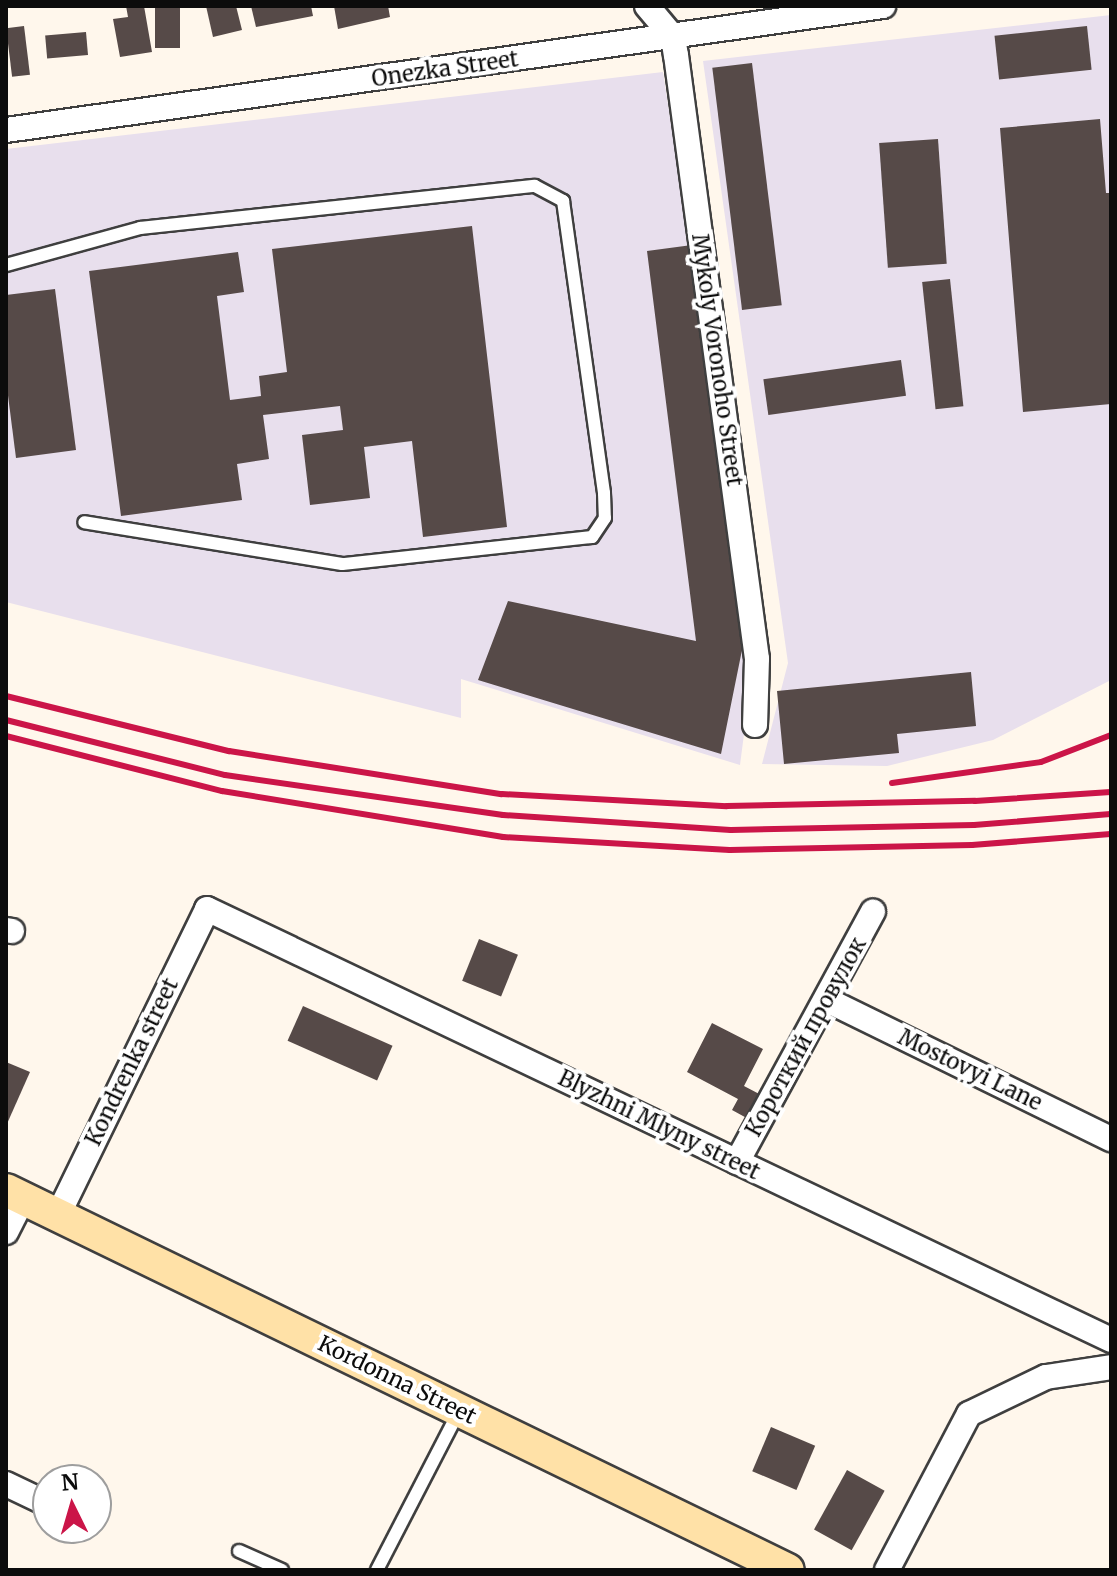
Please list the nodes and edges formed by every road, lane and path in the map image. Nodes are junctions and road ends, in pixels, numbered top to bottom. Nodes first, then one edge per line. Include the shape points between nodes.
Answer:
1 (647, 6) edge
2 (883, 6) edge
3 (673, 37) junction
4 (6, 130) edge
5 (6, 265) edge
6 (84, 522) dead end
7 (755, 725) dead end
8 (207, 909) joint
9 (873, 912) dead end
10 (829, 1001) junction
11 (1111, 1139) edge
12 (737, 1162) junction
13 (14, 1194) edge
14 (58, 1215) junction
15 (6, 1232) edge
16 (1111, 1340) edge
17 (1111, 1367) edge
18 (459, 1410) junction
19 (6, 1484) edge
20 (32, 1496) edge
21 (239, 1551) dead end
22 (282, 1570) edge
23 (377, 1570) edge
24 (788, 1570) edge
25 (887, 1570) edge

1 - 3 street
2 - 3 street, Onezka Street
3 - 4 street, Onezka Street
3 - 7 street, Mykoly Voronoho Street via 757,659
5 - 6 lane via 140,228 535,186 563,201 604,493 605,518 592,537 342,564
8 - 12 street, Blyzhni Mlyny street
8 - 14 street, Kondrenka street
9 - 10 street, Короткий провулок
10 - 11 street, Mostovyi Lane
10 - 12 street, Короткий провулок
12 - 16 street, Blyzhni Mlyny street
13 - 14 main road, Kordonna Street
13 - 15 street
14 - 18 main road, Kordonna Street
17 - 25 street via 1046,1377 969,1414
18 - 23 lane
18 - 24 main road, Kordonna Street
19 - 20 street
21 - 22 lane

